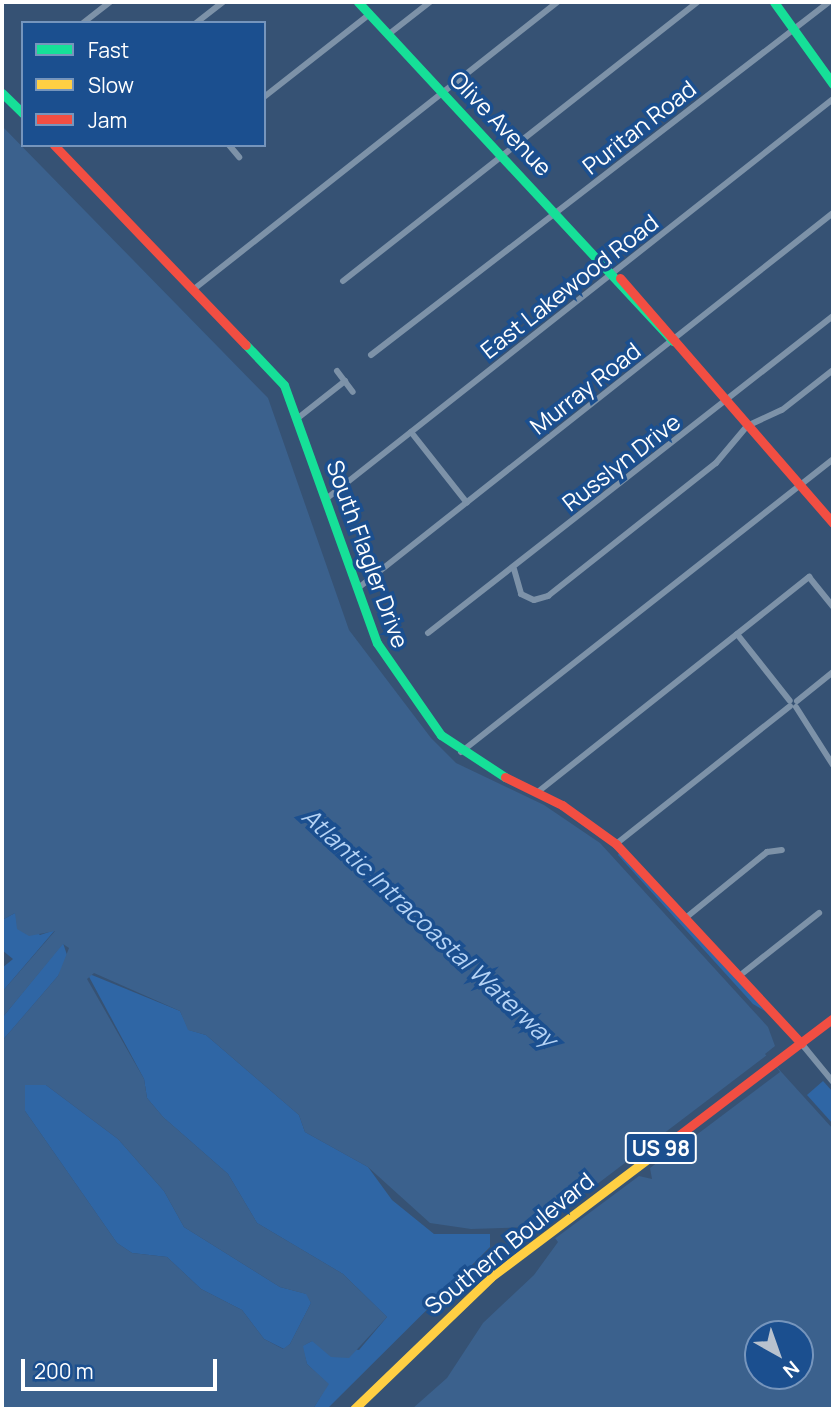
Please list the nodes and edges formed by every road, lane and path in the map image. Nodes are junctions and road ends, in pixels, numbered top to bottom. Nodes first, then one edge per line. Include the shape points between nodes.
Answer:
1 (110, 2) edge
2 (223, 2) edge
3 (358, 2) edge
4 (430, 2) edge
5 (558, 2) edge
6 (698, 2) edge
7 (774, 2) edge
8 (829, 2) edge
9 (370, 14) junction
10 (86, 21) edge
11 (199, 21) edge
12 (793, 29) junction
13 (389, 34) junction
14 (833, 84) edge
15 (444, 91) junction
16 (2, 93) edge
17 (266, 95) edge
18 (833, 99) edge
19 (21, 111) edge
20 (56, 147) edge
21 (231, 147) edge
22 (505, 154) junction
23 (239, 157) dead end
24 (559, 212) junction
25 (833, 214) edge
26 (613, 273) junction
27 (343, 281) dead end
28 (194, 289) junction
29 (833, 316) edge
30 (673, 341) junction
31 (371, 355) dead end
32 (833, 370) edge
33 (337, 371) dead end
34 (345, 382) junction
35 (353, 392) dead end
36 (726, 401) junction
37 (298, 418) junction
38 (747, 426) junction
39 (411, 432) junction
40 (833, 459) edge
41 (800, 485) junction
42 (326, 499) junction
43 (467, 503) junction
44 (833, 523) edge
45 (514, 569) junction
46 (358, 589) junction
47 (833, 607) edge
48 (429, 633) dead end
49 (737, 634) junction
50 (833, 672) edge
51 (793, 704) junction
52 (832, 741) edge
53 (824, 745) junction
54 (461, 752) junction
55 (833, 765) edge
56 (538, 791) junction
57 (616, 844) junction
58 (782, 849) dead end
59 (819, 913) dead end
60 (688, 916) junction
61 (743, 973) junction
62 (833, 1018) edge
63 (801, 1043) junction
64 (833, 1082) edge
65 (354, 1409) edge

1 - 10 street
2 - 11 street
3 - 9 street, Olive Avenue
4 - 13 street
5 - 15 street
6 - 22 street
7 - 12 street
8 - 12 street, Puritan Road
9 - 13 street, Olive Avenue
9 - 17 street
12 - 14 street
12 - 24 street, Puritan Road
13 - 15 street, Olive Avenue
15 - 22 street, Olive Avenue
15 - 28 street
16 - 19 street
18 - 26 street, East Lakewood Road
20 - 28 street, South Flagler Drive
21 - 23 street
22 - 24 street, Olive Avenue
22 - 27 street
24 - 26 street, Olive Avenue
24 - 31 street, Puritan Road
25 - 30 street, Murray Road
26 - 30 street, Olive Avenue
26 - 39 street, East Lakewood Road
28 - 37 street, South Flagler Drive via 274,371
29 - 36 street, Russlyn Drive
30 - 36 street, Olive Avenue
30 - 43 street, Murray Road
32 - 38 street via 786,408
33 - 34 street
34 - 35 street
34 - 37 street
36 - 38 street, Olive Avenue
36 - 45 street, Russlyn Drive
37 - 42 street, South Flagler Drive
38 - 41 street, Olive Avenue
38 - 45 street via 716,463 548,596 534,600 521,594
39 - 42 street, East Lakewood Road
39 - 43 street
40 - 41 street
41 - 44 street, Olive Avenue
41 - 54 street
42 - 46 street, South Flagler Drive
43 - 46 street, Murray Road
45 - 48 street, Russlyn Drive
46 - 54 street, South Flagler Drive via 394,675
47 - 49 street via 809,577
49 - 51 street
49 - 56 street
50 - 51 street
51 - 53 street
51 - 57 street
52 - 53 street
53 - 55 street
54 - 56 street, South Flagler Drive
56 - 57 street, South Flagler Drive
57 - 60 street, South Flagler Drive
58 - 60 street via 767,852
59 - 61 street
60 - 61 street, South Flagler Drive
61 - 63 street, South Flagler Drive
62 - 63 street, Southern Boulevard / US 98
63 - 64 street, South Flagler Drive
63 - 65 street, Southern Boulevard / US 98 via 444,1317

